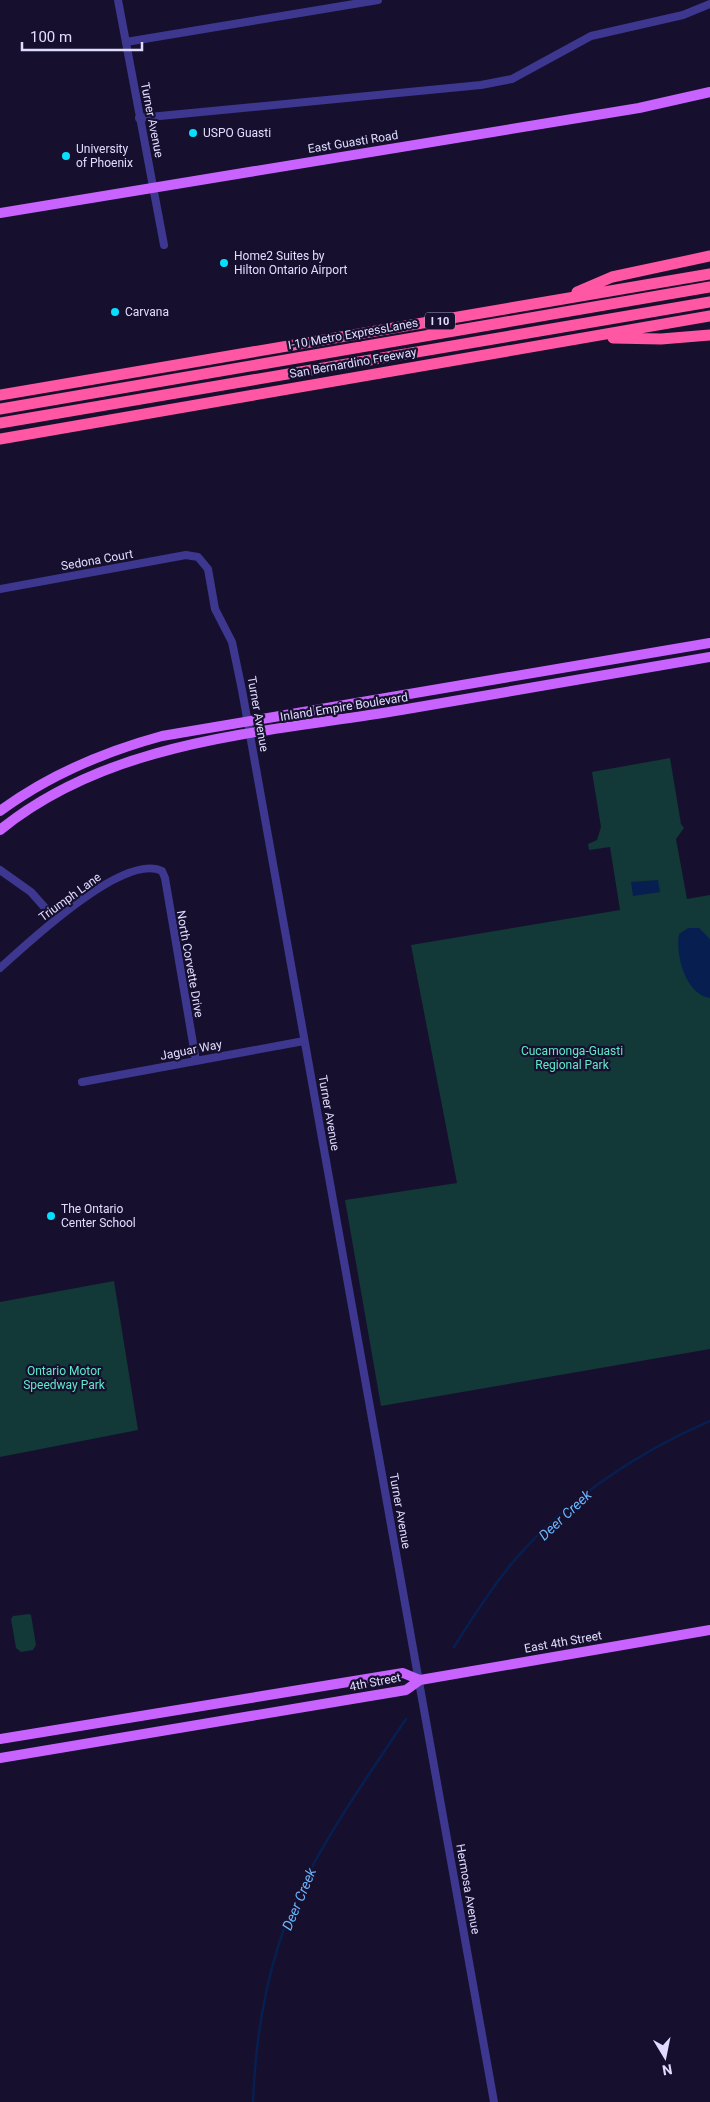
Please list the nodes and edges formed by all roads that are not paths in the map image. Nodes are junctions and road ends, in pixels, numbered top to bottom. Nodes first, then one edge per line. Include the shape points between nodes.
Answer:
1 (118, 0) edge
2 (378, 0) edge
3 (710, 4) edge
4 (126, 42) junction
5 (710, 92) edge
6 (139, 118) junction
7 (153, 187) junction
8 (0, 213) edge
9 (164, 245) dead end
10 (710, 256) edge
11 (710, 274) edge
12 (710, 287) edge
13 (561, 299) junction
14 (710, 302) edge
15 (710, 316) edge
16 (710, 335) edge
17 (586, 338) junction
18 (0, 395) edge
19 (0, 409) edge
20 (0, 423) edge
21 (0, 439) edge
22 (198, 557) joint
23 (0, 588) edge
24 (710, 643) edge
25 (710, 657) edge
26 (247, 720) junction
27 (250, 734) junction
28 (0, 811) edge
29 (0, 830) edge
30 (0, 870) edge
31 (162, 871) joint
32 (55, 919) junction
33 (0, 968) edge
34 (304, 1041) junction
35 (196, 1061) junction
36 (82, 1082) dead end
37 (710, 1630) edge
38 (420, 1680) junction
39 (0, 1739) edge
40 (0, 1758) edge
41 (494, 2102) edge

1 - 4 street, Turner Avenue
2 - 4 street
3 - 6 street via 683,15 591,36 512,79 481,85
4 - 6 street, Turner Avenue
5 - 7 main road, East Guasti Road via 639,108
6 - 7 street, Turner Avenue
7 - 8 main road, East Guasti Road
7 - 9 street, Turner Avenue
10 - 13 highway via 612,277
11 - 13 highway, I 10
12 - 19 highway, I-10 Metro ExpressLanes
13 - 18 highway, I 10
14 - 20 highway
15 - 17 highway, San Bernardino Freeway
16 - 17 highway via 661,339
17 - 21 highway, San Bernardino Freeway
22 - 23 street, Sedona Court via 186,555
22 - 26 street, Turner Avenue via 208,569 215,610 232,642
24 - 26 main road, Inland Empire Boulevard
25 - 27 main road, Inland Empire Boulevard
26 - 27 street, Turner Avenue
26 - 28 main road, Inland Empire Boulevard via 181,732 117,749 53,777
27 - 29 main road, Inland Empire Boulevard via 181,746 122,762 55,792
27 - 34 street, Turner Avenue
30 - 32 street via 31,892
31 - 32 street, Triumph Lane via 142,868 113,880
31 - 35 street, North Corvette Drive
32 - 33 street, Triumph Lane
34 - 35 street, Jaguar Way
34 - 38 street, Turner Avenue
35 - 36 street, Jaguar Way
37 - 38 main road, East 4th Street
38 - 39 main road, 4th Street via 403,1673
38 - 40 main road, 4th Street via 406,1690
38 - 41 street, Hermosa Avenue

